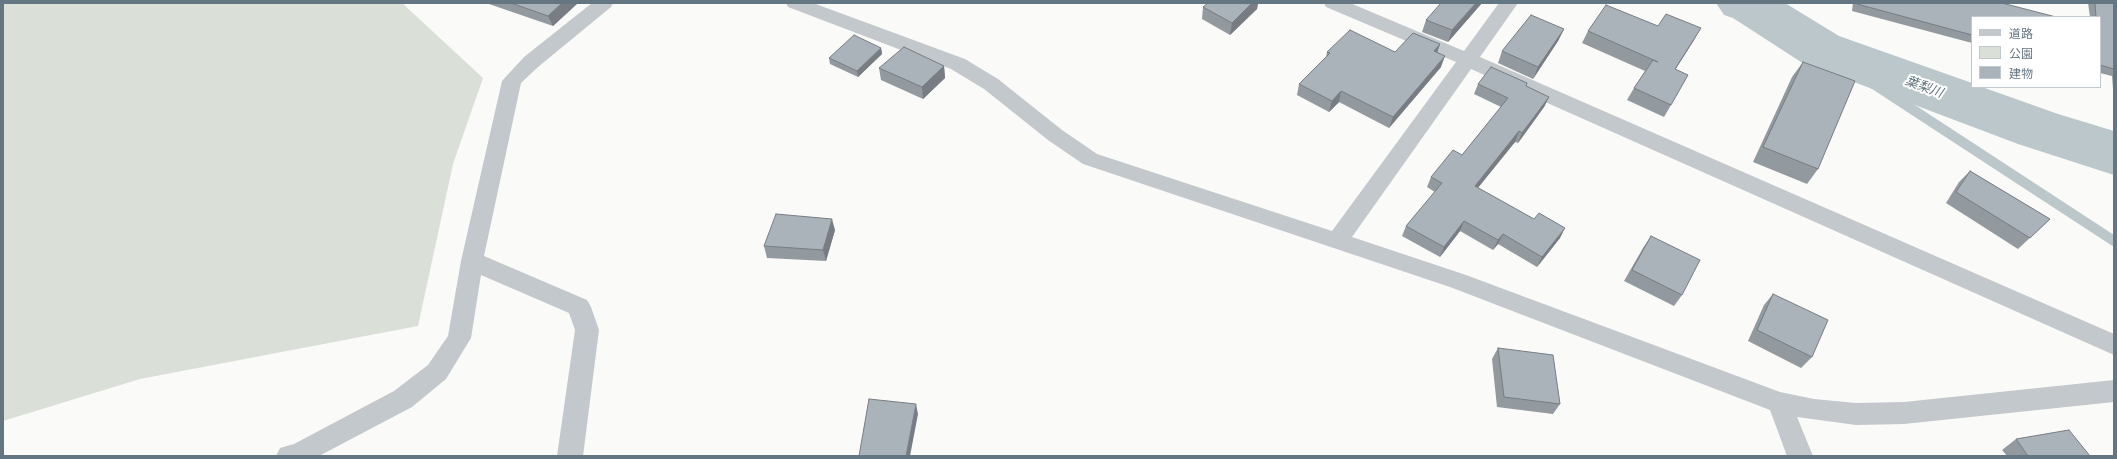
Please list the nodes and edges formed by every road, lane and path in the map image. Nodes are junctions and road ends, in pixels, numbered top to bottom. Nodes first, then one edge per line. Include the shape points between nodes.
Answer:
1 (604, 3) edge
2 (794, 3) edge
3 (1333, 3) edge
4 (1509, 3) edge
5 (1468, 60) junction
6 (1336, 242) junction
7 (472, 261) junction
8 (2114, 346) edge
9 (2114, 392) edge
10 (1779, 403) junction
11 (288, 456) edge
12 (570, 456) edge
13 (1800, 456) edge

1 - 7 street via 530,62 512,81
2 - 6 street via 958,64 991,84 1055,135 1090,159
3 - 5 street
4 - 5 street
5 - 6 street
5 - 8 street
6 - 10 street via 1458,281
7 - 11 street via 459,338 437,372 403,399 297,455
7 - 12 street via 579,308 587,330
9 - 10 street via 1904,413 1856,414
10 - 13 street

